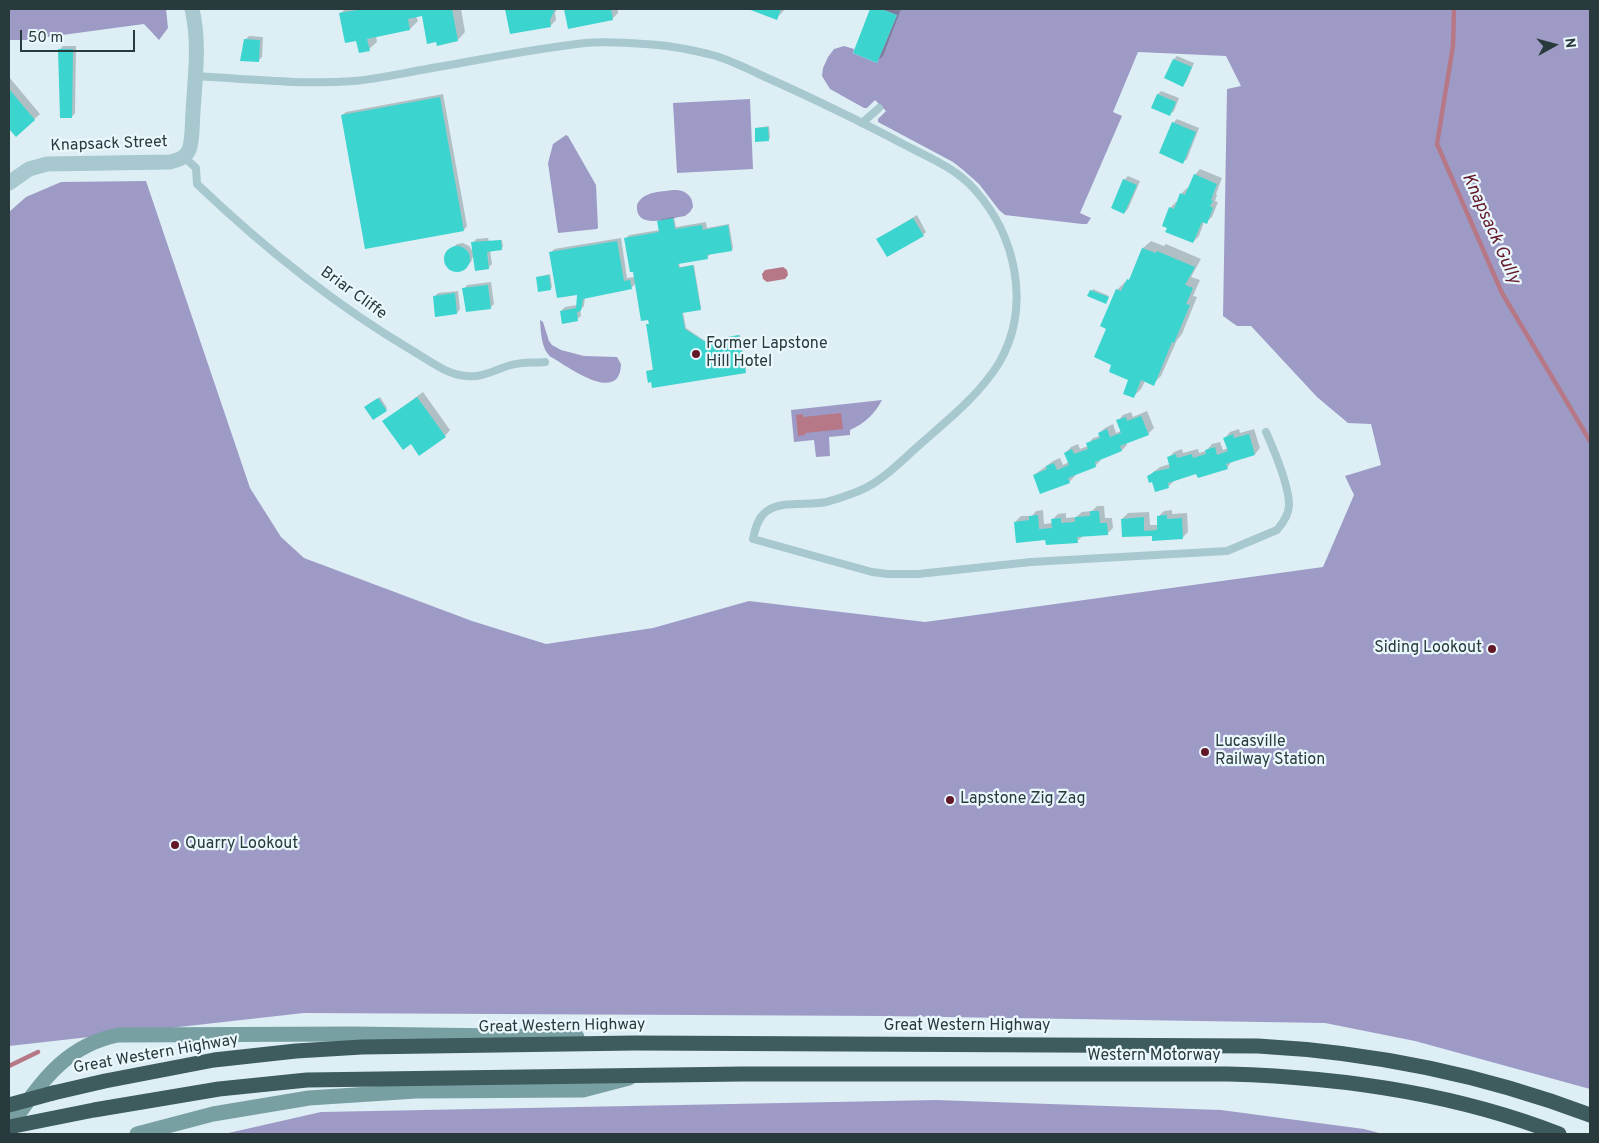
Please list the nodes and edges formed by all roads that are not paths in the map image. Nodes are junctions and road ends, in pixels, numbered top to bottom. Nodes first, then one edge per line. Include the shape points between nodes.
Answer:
1 (192, 9) edge
2 (196, 76) junction
3 (879, 108) dead end
4 (862, 123) junction
5 (184, 157) junction
6 (9, 181) edge
7 (545, 362) dead end
8 (1266, 432) dead end
9 (635, 1043) junction
10 (1120, 1045) joint
11 (637, 1075) junction
12 (9, 1105) edge
13 (1590, 1115) edge
14 (9, 1127) edge
15 (137, 1134) edge
16 (1559, 1134) edge

1 - 2 street, Knapsack Street
2 - 4 lane via 354,81 588,42 646,44 719,57 823,102
2 - 5 street, Knapsack Street via 191,141
3 - 4 lane
4 - 8 lane via 957,173 985,202 1002,231 1013,262 1017,290 1012,332 987,381 964,406 887,473 854,494 825,502 770,508 760,518 753,539 888,574 1227,551 1277,530 1286,516 1289,506 1276,455
5 - 6 street, Knapsack Street via 170,162 47,164 29,168
5 - 7 lane, Briar Cliffe via 196,168 197,184 238,222 351,311 450,373 468,377 485,375 511,365
9 - 10 highway, Great Western Highway
9 - 12 highway, Great Western Highway, bridge via 296,1051 214,1060 114,1079
9 - 14 main road via 568,1037 353,1034 118,1036 84,1046 58,1065
10 - 13 highway, Western Motorway via 1292,1047 1339,1052 1440,1070 1530,1094
11 - 14 highway via 307,1080 219,1089
11 - 15 main road via 583,1090 416,1091 310,1098 213,1114
11 - 16 highway, Western Motorway via 1228,1074 1294,1077 1409,1093 1501,1115

